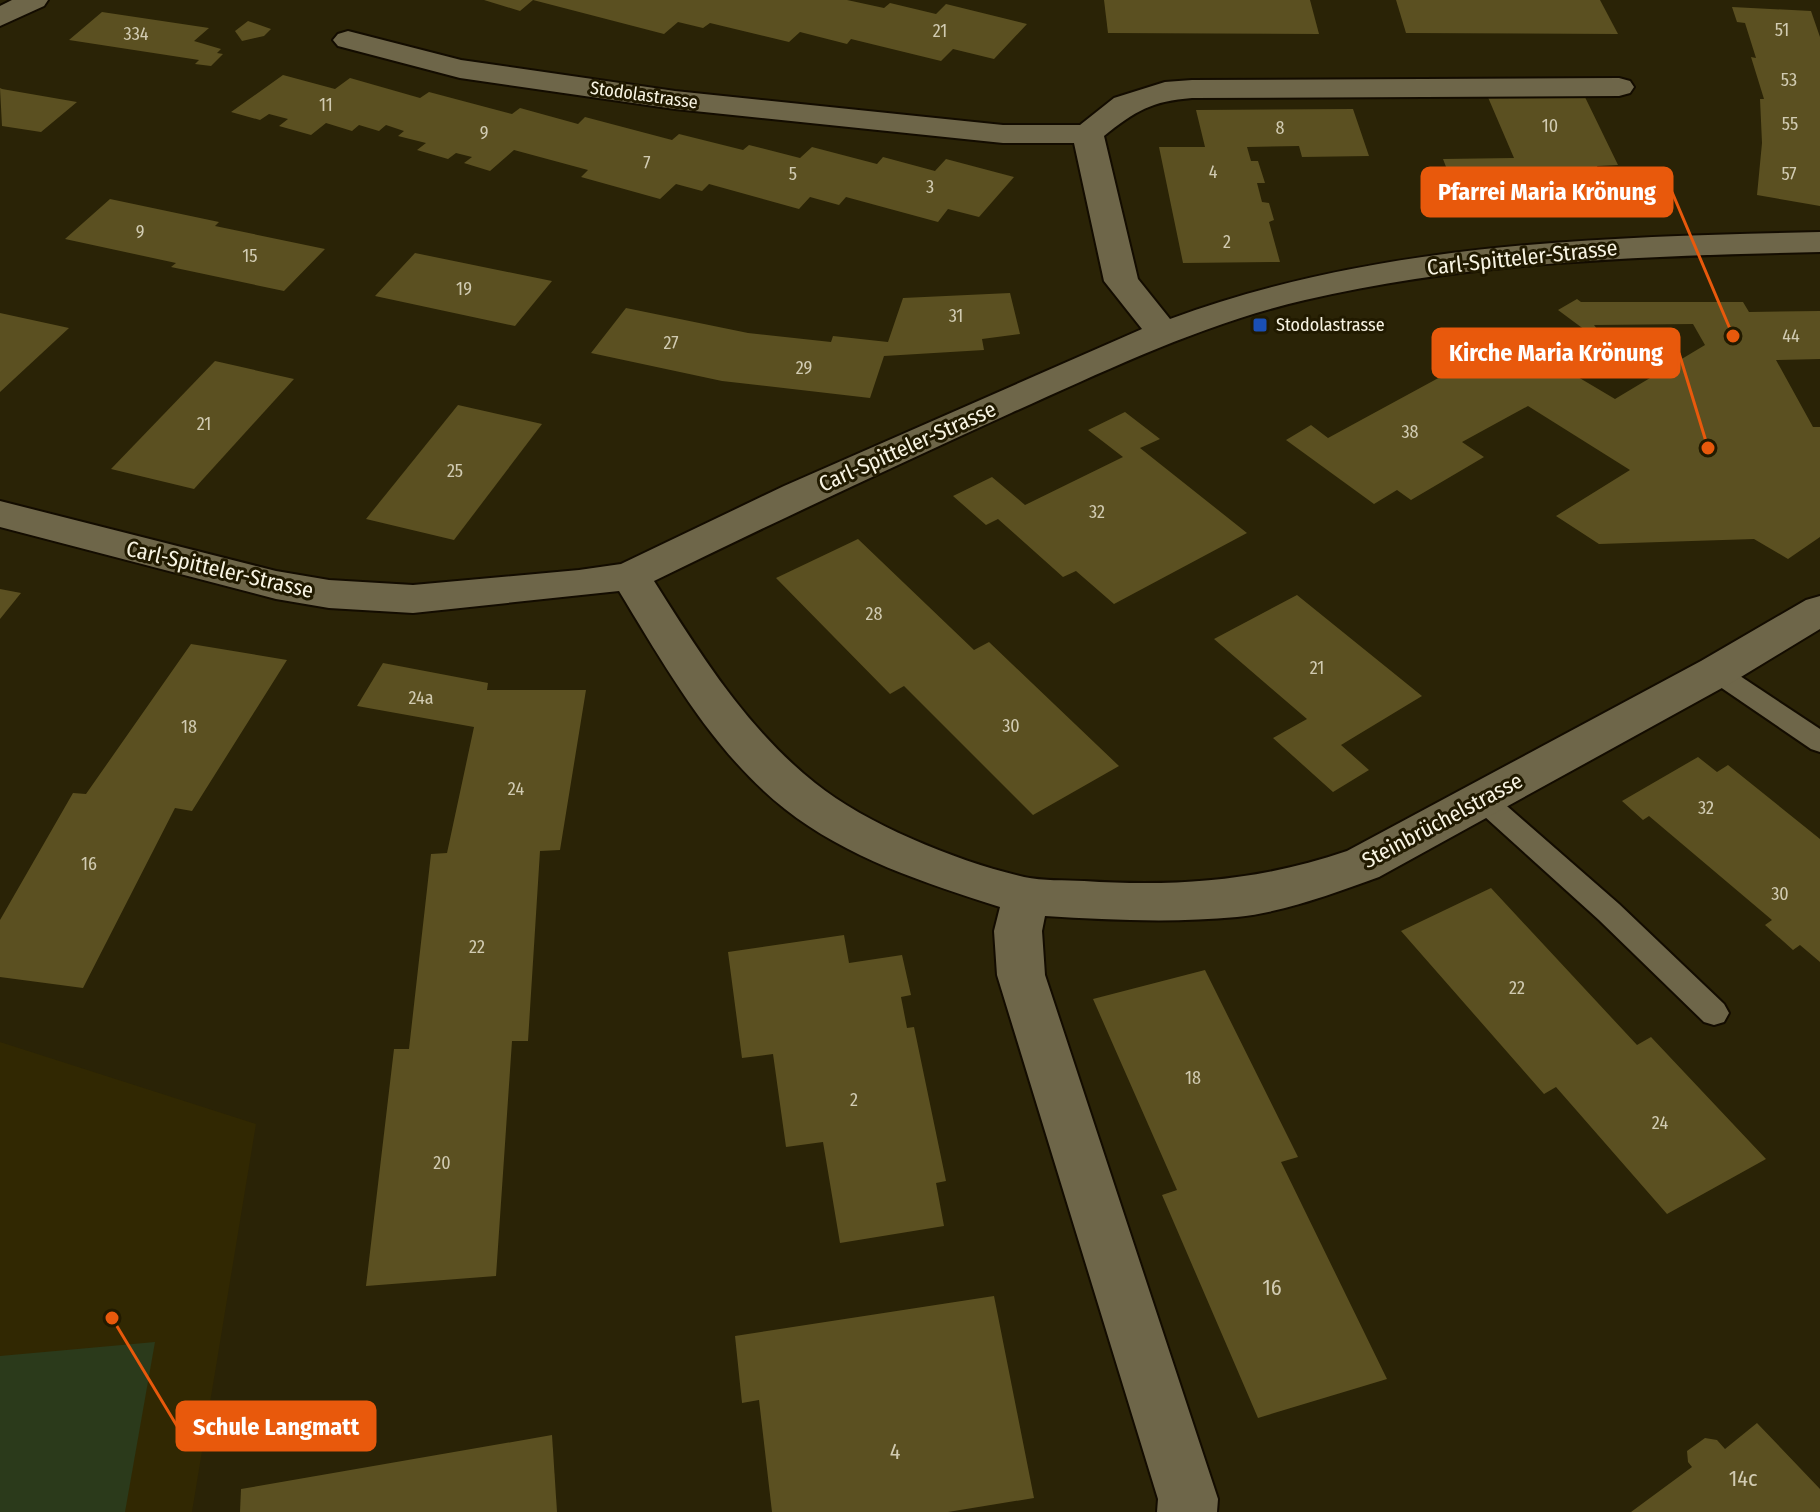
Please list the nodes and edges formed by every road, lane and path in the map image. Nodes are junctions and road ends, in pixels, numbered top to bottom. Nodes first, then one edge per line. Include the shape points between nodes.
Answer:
1 (34, 0) edge
2 (0, 17) edge
3 (348, 40) dead end
4 (1619, 87) dead end
5 (1088, 134) junction
6 (1820, 242) edge
7 (1162, 332) junction
8 (0, 514) edge
9 (630, 576) junction
10 (1820, 610) edge
11 (1716, 672) junction
12 (1820, 742) edge
13 (1483, 800) junction
14 (1026, 896) junction
15 (1714, 1013) dead end
16 (1187, 1512) edge

1 - 2 street
3 - 5 street, Stodolastrasse via 460,69 675,100 1003,134
4 - 5 street via 1165,91 1125,104
5 - 7 street via 1121,281
6 - 7 street, Carl-Spitteler-Strasse via 1599,247 1427,266 1337,283
7 - 9 street, Carl-Spitteler-Strasse
8 - 9 street, Carl-Spitteler-Strasse via 329,594 413,599
9 - 14 street, Steinbrüchelstrasse via 726,721 801,797 876,843
10 - 11 street, Steinbrüchelstrasse
11 - 12 lane
11 - 13 street, Steinbrüchelstrasse
13 - 14 street, Steinbrüchelstrasse via 1363,864 1239,898 1117,902
13 - 15 lane
14 - 16 street via 1018,931 1021,975 1188,1499

